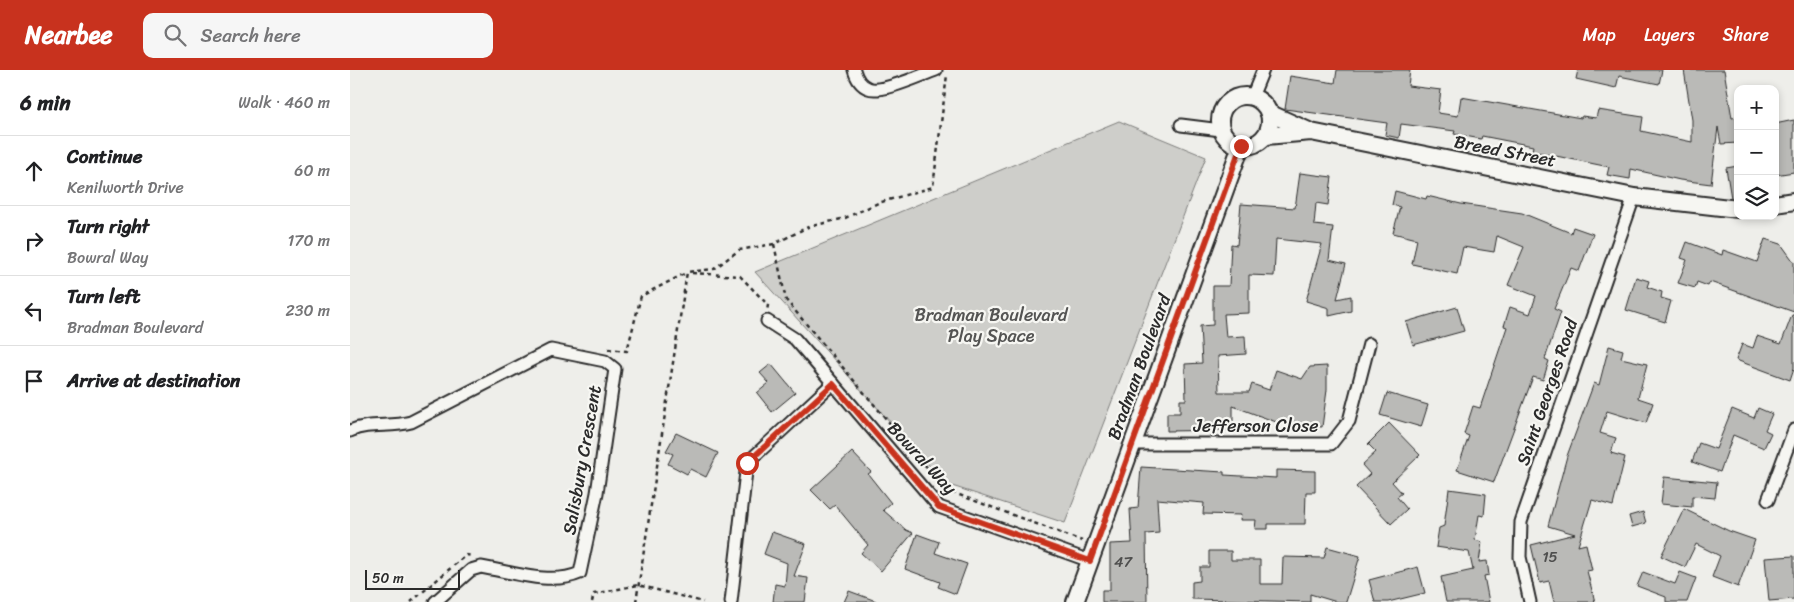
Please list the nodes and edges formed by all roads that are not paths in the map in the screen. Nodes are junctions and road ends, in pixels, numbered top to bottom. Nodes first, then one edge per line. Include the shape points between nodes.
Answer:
1 (854, 70) edge
2 (936, 70) edge
3 (1263, 70) edge
4 (1252, 97) junction
5 (1269, 113) junction
6 (1181, 125) dead end
7 (1221, 130) junction
8 (1311, 132) junction
9 (1266, 136) junction
10 (1241, 146) junction
11 (1634, 197) junction
12 (1794, 201) edge
13 (1779, 203) edge
14 (1734, 209) edge
15 (767, 321) dead end
16 (1369, 344) dead end
17 (833, 384) junction
18 (1794, 430) edge
19 (350, 431) edge
20 (1132, 444) junction
21 (1768, 500) dead end
22 (1092, 553) junction
23 (435, 602) edge
24 (731, 602) edge
25 (1075, 602) edge
26 (1530, 602) edge

1 - 2 street via 857,80 866,88 876,90
3 - 4 street
4 - 5 street via 1259,100
4 - 7 street via 1242,96 1228,102 1220,115
5 - 8 street
5 - 9 street
6 - 7 street
7 - 10 street via 1229,141
8 - 9 street, Breed Street
8 - 11 street, Breed Street
9 - 10 street via 1255,144
10 - 20 street, Bradman Boulevard
11 - 14 street, Breed Street
11 - 26 street, Saint Georges Road via 1521,522 1520,557
12 - 13 street
15 - 17 street, Bowral Way via 795,339
16 - 20 street, Jefferson Close via 1350,421 1331,444
17 - 22 street, Bowral Way via 939,507
17 - 24 street via 747,463
18 - 21 street
19 - 23 street, Salisbury Crescent via 360,426 411,422 551,350 606,361 615,369 597,493 580,573 567,579 554,579 481,567 471,570
20 - 22 street, Bradman Boulevard
22 - 25 street, Bradman Boulevard

